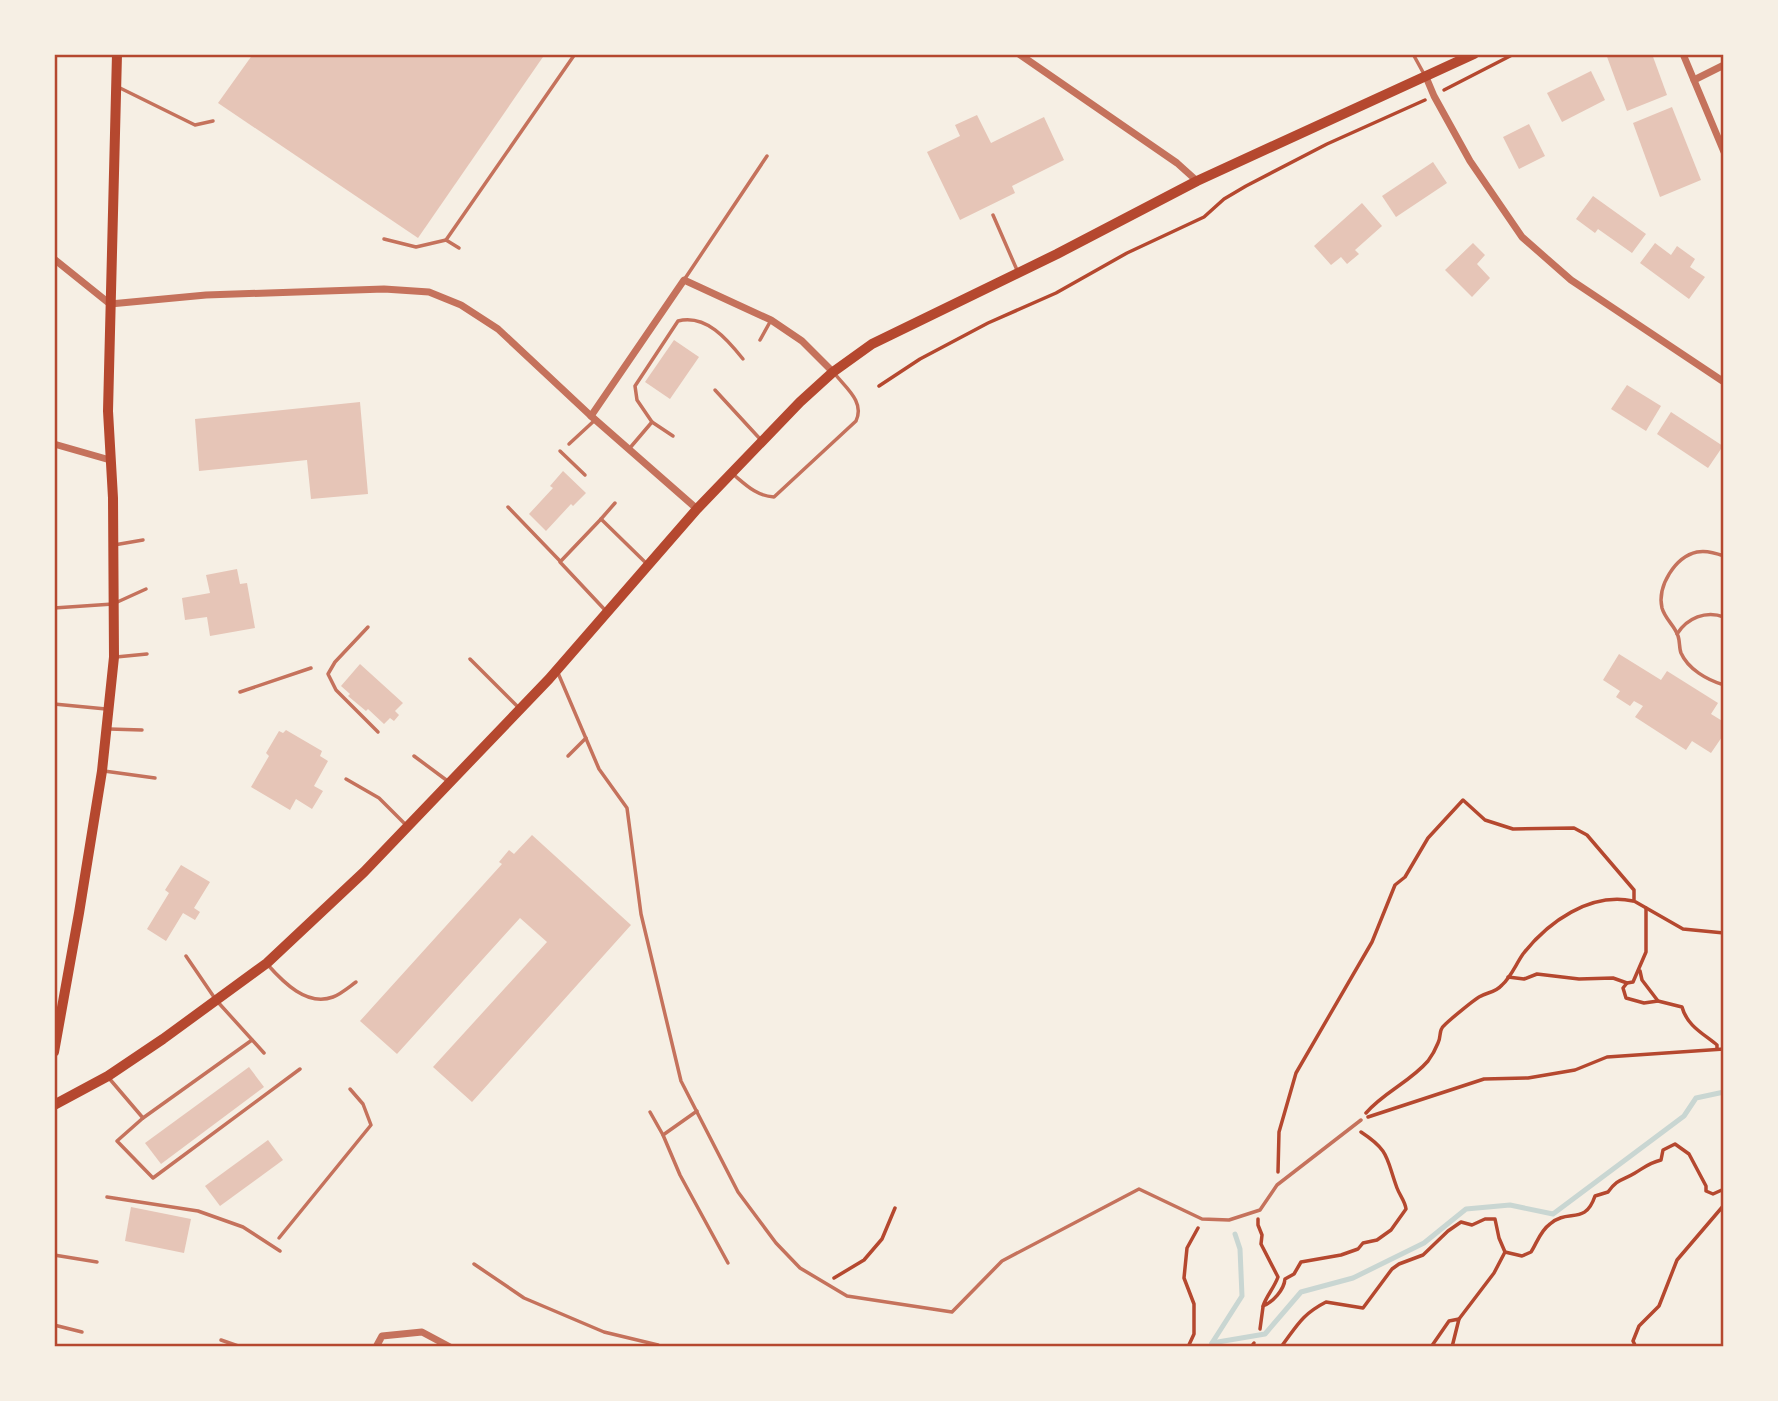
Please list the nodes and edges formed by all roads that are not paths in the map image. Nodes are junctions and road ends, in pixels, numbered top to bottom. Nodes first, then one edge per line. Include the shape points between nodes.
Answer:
1 (117, 54) edge
2 (576, 54) edge
3 (1019, 54) edge
4 (1413, 54) edge
5 (1474, 54) edge
6 (1683, 54) edge
7 (1724, 65) edge
8 (1426, 78) junction
9 (1694, 80) junction
10 (117, 86) junction
11 (213, 121) dead end
12 (1724, 152) edge
13 (766, 156) dead end
14 (1197, 181) junction
15 (993, 215) dead end
16 (384, 239) dead end
17 (446, 240) junction
18 (460, 248) dead end
19 (54, 259) edge
20 (1018, 272) junction
21 (684, 280) junction
22 (110, 304) junction
23 (771, 320) junction
24 (760, 340) dead end
25 (743, 359) dead end
26 (833, 372) junction
27 (1724, 382) edge
28 (715, 390) dead end
29 (593, 418) junction
30 (652, 422) junction
31 (673, 436) dead end
32 (762, 442) junction
33 (54, 444) edge
34 (569, 444) dead end
35 (628, 449) junction
36 (560, 451) dead end
37 (110, 460) junction
38 (732, 473) junction
39 (585, 475) dead end
40 (615, 503) dead end
41 (508, 507) dead end
42 (697, 509) junction
43 (601, 519) junction
44 (143, 540) dead end
45 (113, 545) junction
46 (1724, 556) edge
47 (560, 562) junction
48 (649, 565) junction
49 (146, 589) dead end
50 (113, 604) junction
51 (54, 608) edge
52 (607, 613) junction
53 (1724, 617) edge
54 (368, 627) dead end
55 (1677, 634) junction
56 (147, 653) dead end
57 (114, 657) junction
58 (470, 659) dead end
59 (311, 668) dead end
60 (556, 671) junction
61 (1724, 685) edge
62 (240, 691) dead end
63 (54, 704) edge
64 (108, 709) junction
65 (520, 710) junction
66 (107, 729) junction
67 (142, 730) dead end
68 (378, 732) dead end
69 (586, 738) junction
70 (414, 755) dead end
71 (569, 756) dead end
72 (102, 771) junction
73 (155, 778) dead end
74 (346, 779) dead end
75 (452, 784) junction
76 (409, 827) junction
77 (186, 956) dead end
78 (267, 963) junction
79 (356, 982) dead end
80 (216, 1000) junction
81 (252, 1040) junction
82 (54, 1052) edge
83 (264, 1054) dead end
84 (300, 1069) dead end
85 (108, 1076) junction
86 (350, 1090) dead end
87 (54, 1105) edge
88 (697, 1111) junction
89 (650, 1112) dead end
90 (143, 1118) junction
91 (1360, 1120) road end
92 (663, 1135) junction
93 (107, 1197) dead end
94 (279, 1238) dead end
95 (280, 1251) dead end
96 (54, 1255) edge
97 (97, 1262) dead end
98 (474, 1264) dead end
99 (728, 1264) dead end
100 (54, 1325) edge
101 (82, 1332) dead end
102 (221, 1340) dead end
103 (658, 1345) edge
104 (242, 1347) edge
105 (376, 1347) edge
106 (450, 1347) edge

1 - 10 main road
2 - 17 lane
3 - 14 street
4 - 8 lane
5 - 8 main road
6 - 9 street
7 - 9 street
8 - 14 main road
8 - 27 street via 1470,161 1522,237 1570,280
9 - 12 street
10 - 11 lane via 195,125
10 - 22 main road
13 - 21 lane
14 - 20 main road
15 - 20 lane
16 - 17 lane via 416,247
17 - 18 lane
19 - 22 street
20 - 26 main road via 872,344
21 - 23 street
21 - 29 street
22 - 29 street via 233,294 429,292 461,305 498,329
22 - 37 main road
23 - 24 lane
23 - 26 street via 802,341
25 - 30 lane via 712,328 698,320 678,321 635,386 637,400
26 - 32 main road
26 - 38 lane via 859,405 856,421 774,497 754,492
28 - 32 lane
29 - 34 lane
29 - 35 street
30 - 31 lane
30 - 35 lane
32 - 38 main road
33 - 37 street
35 - 42 street
36 - 39 lane
37 - 45 main road
38 - 42 main road
40 - 43 lane
41 - 47 lane
42 - 48 main road
43 - 47 lane
43 - 48 lane
44 - 45 lane
45 - 50 main road
46 - 55 lane via 1696,552 1681,560 1670,574 1662,589 1662,606
47 - 52 lane
48 - 52 main road
49 - 50 lane
50 - 51 lane
50 - 57 main road
52 - 60 main road
53 - 55 lane via 1704,614 1683,624
54 - 68 lane via 328,674 336,690
55 - 61 lane via 1681,653 1692,668
56 - 57 lane
57 - 64 main road
58 - 65 lane
59 - 62 lane
60 - 65 main road
60 - 69 lane
63 - 64 lane
64 - 66 main road
65 - 75 main road
66 - 67 lane
66 - 72 main road
69 - 71 lane
69 - 88 lane via 599,769 627,808 641,914 681,1081
70 - 75 lane
72 - 73 lane
72 - 82 main road
74 - 76 lane via 379,798
75 - 76 main road
76 - 78 main road
77 - 80 lane
78 - 79 lane via 282,981 307,997 336,997
78 - 80 main road
80 - 81 lane
80 - 85 main road
81 - 83 lane
81 - 90 lane
84 - 90 lane via 153,1178 117,1141
85 - 87 main road
85 - 90 lane
86 - 94 lane via 363,1104 371,1125
88 - 91 lane via 738,1192 800,1268 846,1296 952,1312 1002,1261 1139,1189 1202,1219 1230,1220 1259,1210 1277,1185
88 - 92 lane
89 - 92 lane
92 - 99 lane
93 - 95 lane via 198,1211 243,1227
96 - 97 lane
98 - 103 lane via 524,1298 604,1332
100 - 101 lane
102 - 104 lane
105 - 106 street via 382,1336 422,1332

